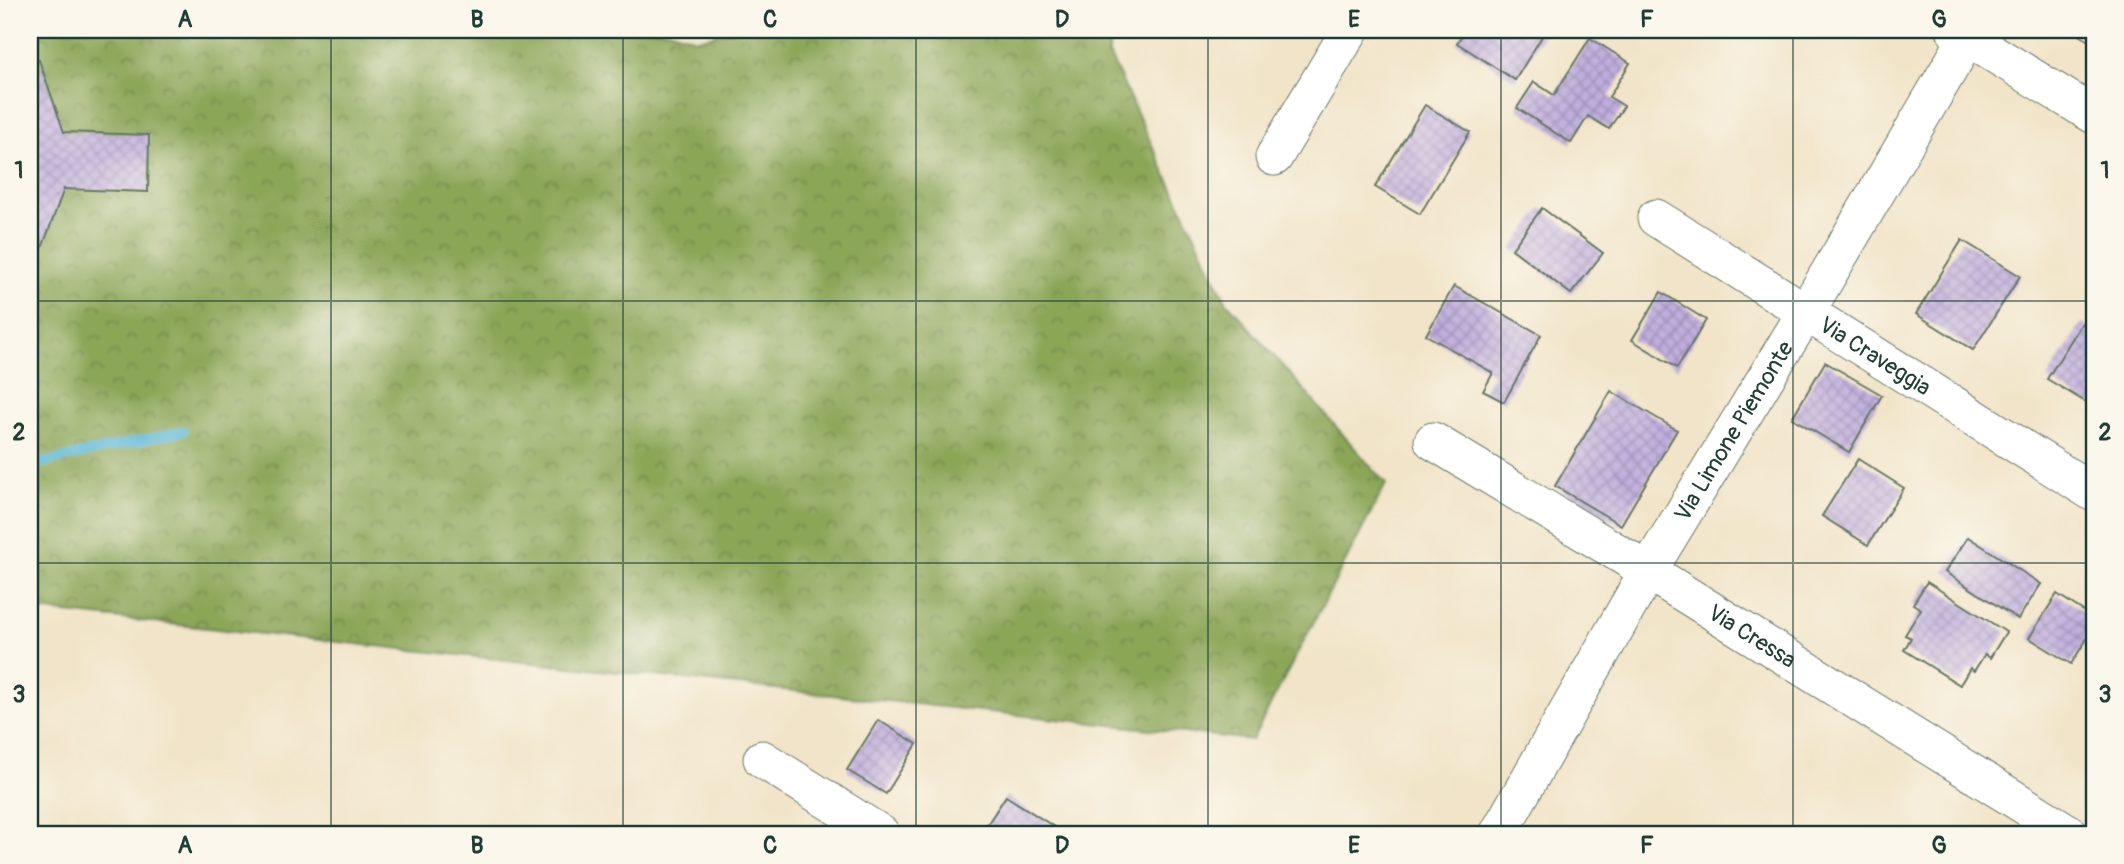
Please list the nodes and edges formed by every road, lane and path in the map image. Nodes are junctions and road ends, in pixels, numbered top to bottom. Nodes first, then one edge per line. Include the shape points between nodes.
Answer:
1 (1350, 30) edge
2 (1965, 32) edge
3 (2094, 115) edge
4 (1274, 157) dead end
5 (1656, 218) dead end
6 (1806, 312) junction
7 (1433, 441) dead end
8 (2094, 493) edge
9 (1648, 571) junction
10 (762, 759) dead end
11 (881, 834) edge
12 (1498, 834) edge
13 (2070, 834) edge

1 - 4 street
2 - 3 street
2 - 6 street, Via Limone Piemonte
5 - 6 street, Via Craveggia
6 - 8 street, Via Craveggia
6 - 9 street, Via Limone Piemonte
7 - 9 street, Via Cressa
9 - 12 street, Via Limone Piemonte
9 - 13 street, Via Cressa
10 - 11 street

